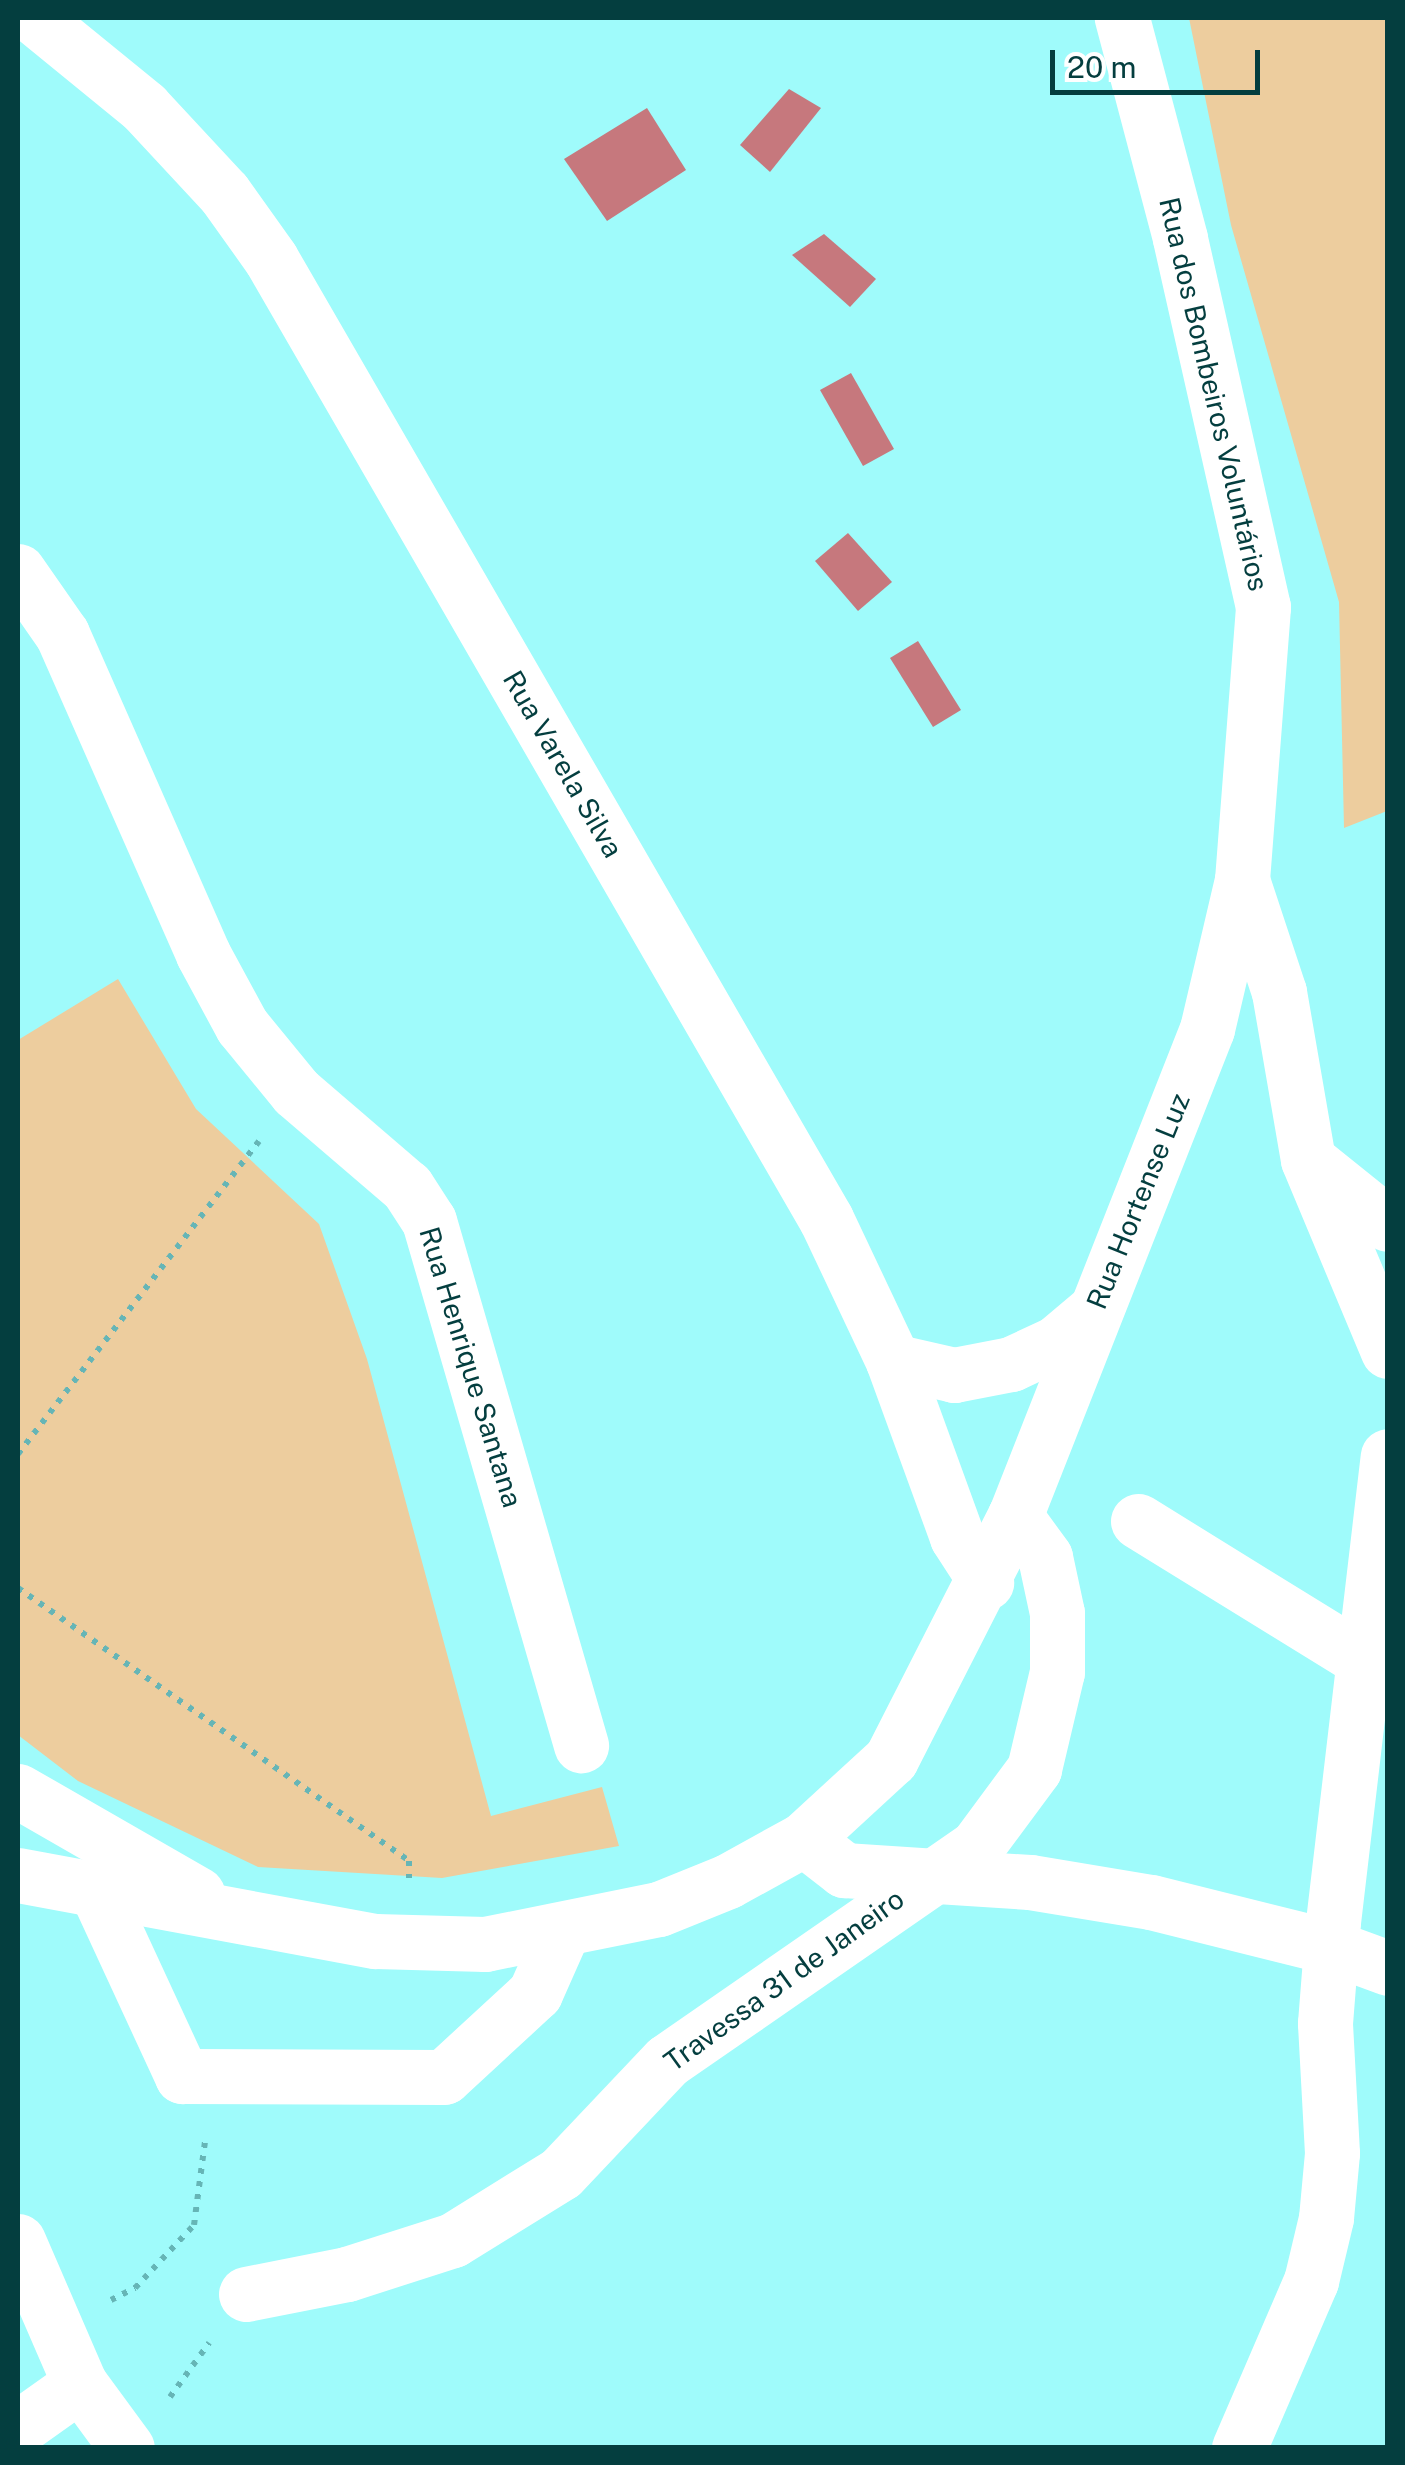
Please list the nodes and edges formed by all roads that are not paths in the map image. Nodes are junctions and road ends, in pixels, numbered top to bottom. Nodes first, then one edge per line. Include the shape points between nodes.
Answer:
1 (35, 18) edge
2 (1122, 18) edge
3 (18, 570) edge
4 (1242, 880) junction
5 (1308, 1160) junction
6 (1388, 1224) edge
7 (1094, 1311) junction
8 (1388, 1350) edge
9 (893, 1361) junction
10 (1388, 1456) edge
11 (1015, 1516) junction
12 (1138, 1522) dead end
13 (986, 1582) junction
14 (1364, 1660) junction
15 (581, 1745) dead end
16 (18, 1792) edge
17 (804, 1838) junction
18 (930, 1875) junction
19 (50, 1888) edge
20 (244, 1919) junction
21 (562, 1932) junction
22 (1331, 1947) junction
23 (1388, 1968) edge
24 (18, 2241) edge
25 (246, 2294) road end
26 (80, 2384) junction
27 (18, 2428) edge
28 (127, 2448) edge
29 (1239, 2448) edge

1 - 9 street, Rua Varela Silva via 144,107 224,192 271,259 826,1218
2 - 4 street, Rua dos Bombeiros Voluntários via 1180,238 1262,607
3 - 15 street, Rua Henrique Santana via 62,634 202,954 242,1026 296,1092 375,1155 429,1221
4 - 5 street, Rua dos Bombeiros Voluntários via 1279,992
4 - 7 street, Rua Hortense Luz via 1207,1029
5 - 6 street
5 - 8 street, Rua dos Bombeiros Voluntários
7 - 9 street via 1056,1342 1011,1364 954,1375
7 - 11 street, Rua Hortense Luz
9 - 13 street, Rua Varela Silva via 956,1537
10 - 14 street
11 - 13 street, Rua Hortense Luz
11 - 18 street via 1046,1556 1057,1613 1050,1718 1034,1770 1006,1812 977,1846
12 - 14 street
13 - 17 street, Rua Hortense Luz via 890,1759
14 - 22 street
16 - 20 street, Rua Hortense Luz via 70,1827
17 - 18 street via 844,1870
17 - 21 street, Rua Hortense Luz via 659,1909
18 - 22 street, Travessa 31 de Janeiro via 1030,1882 1151,1902
18 - 25 street, Travessa 31 de Janeiro via 667,2061 561,2173 453,2240 347,2274
19 - 20 street, Rua Hortense Luz
19 - 21 street via 182,2076 444,2077 535,1993
20 - 21 street, Rua Hortense Luz via 412,1942 485,1944
22 - 23 street, Travessa 31 de Janeiro
22 - 29 street via 1326,2218 1311,2281
24 - 26 street
26 - 27 street
26 - 28 street

